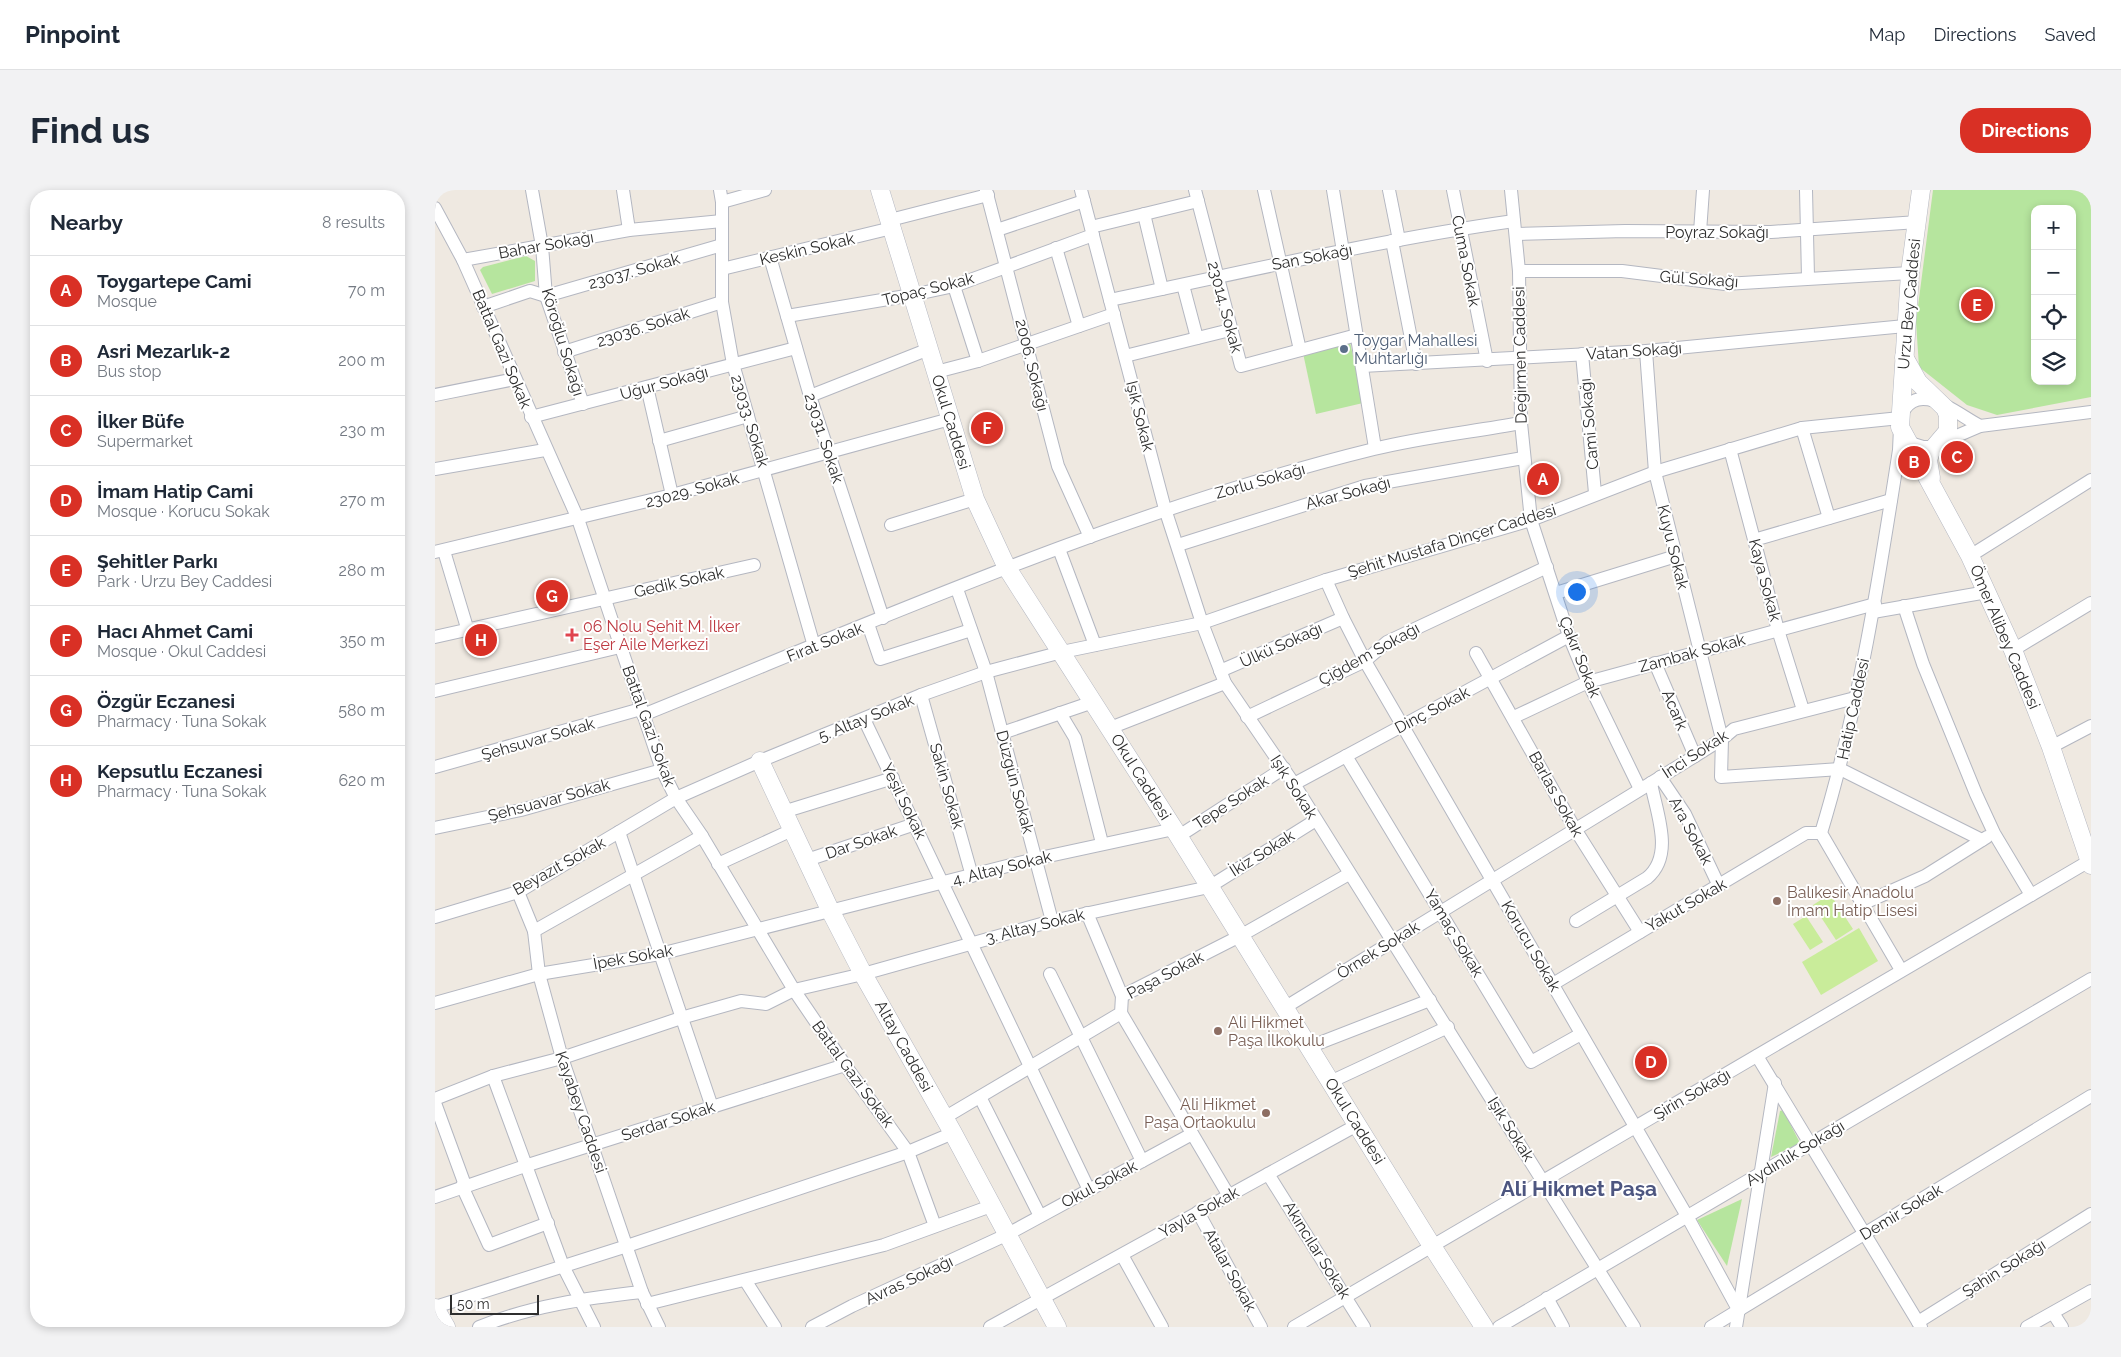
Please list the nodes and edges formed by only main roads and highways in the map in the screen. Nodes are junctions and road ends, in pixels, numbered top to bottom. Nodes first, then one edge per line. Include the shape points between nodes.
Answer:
1 (880, 190) edge
2 (1921, 190) edge
3 (1904, 357) junction
4 (1900, 422) joint
5 (1932, 486) junction
6 (760, 760) road end
7 (2091, 862) edge
8 (435, 1307) edge
9 (446, 1327) edge
10 (1057, 1327) edge
11 (1484, 1327) edge

1 - 11 main road, Okul Caddesi via 975,499 1007,568
2 - 3 main road, Urzu Bey Caddesi via 1910,273
3 - 4 main road, Urzu Bey Caddesi
3 - 5 main road via 1918,382 1945,408 1949,423 1948,431 1931,451 1928,460
4 - 5 main road, Ömer Alibey Caddesi via 1903,435
5 - 7 main road, Ömer Alibey Caddesi via 2013,650
6 - 10 main road, Altay Caddesi via 863,974
8 - 9 main road

